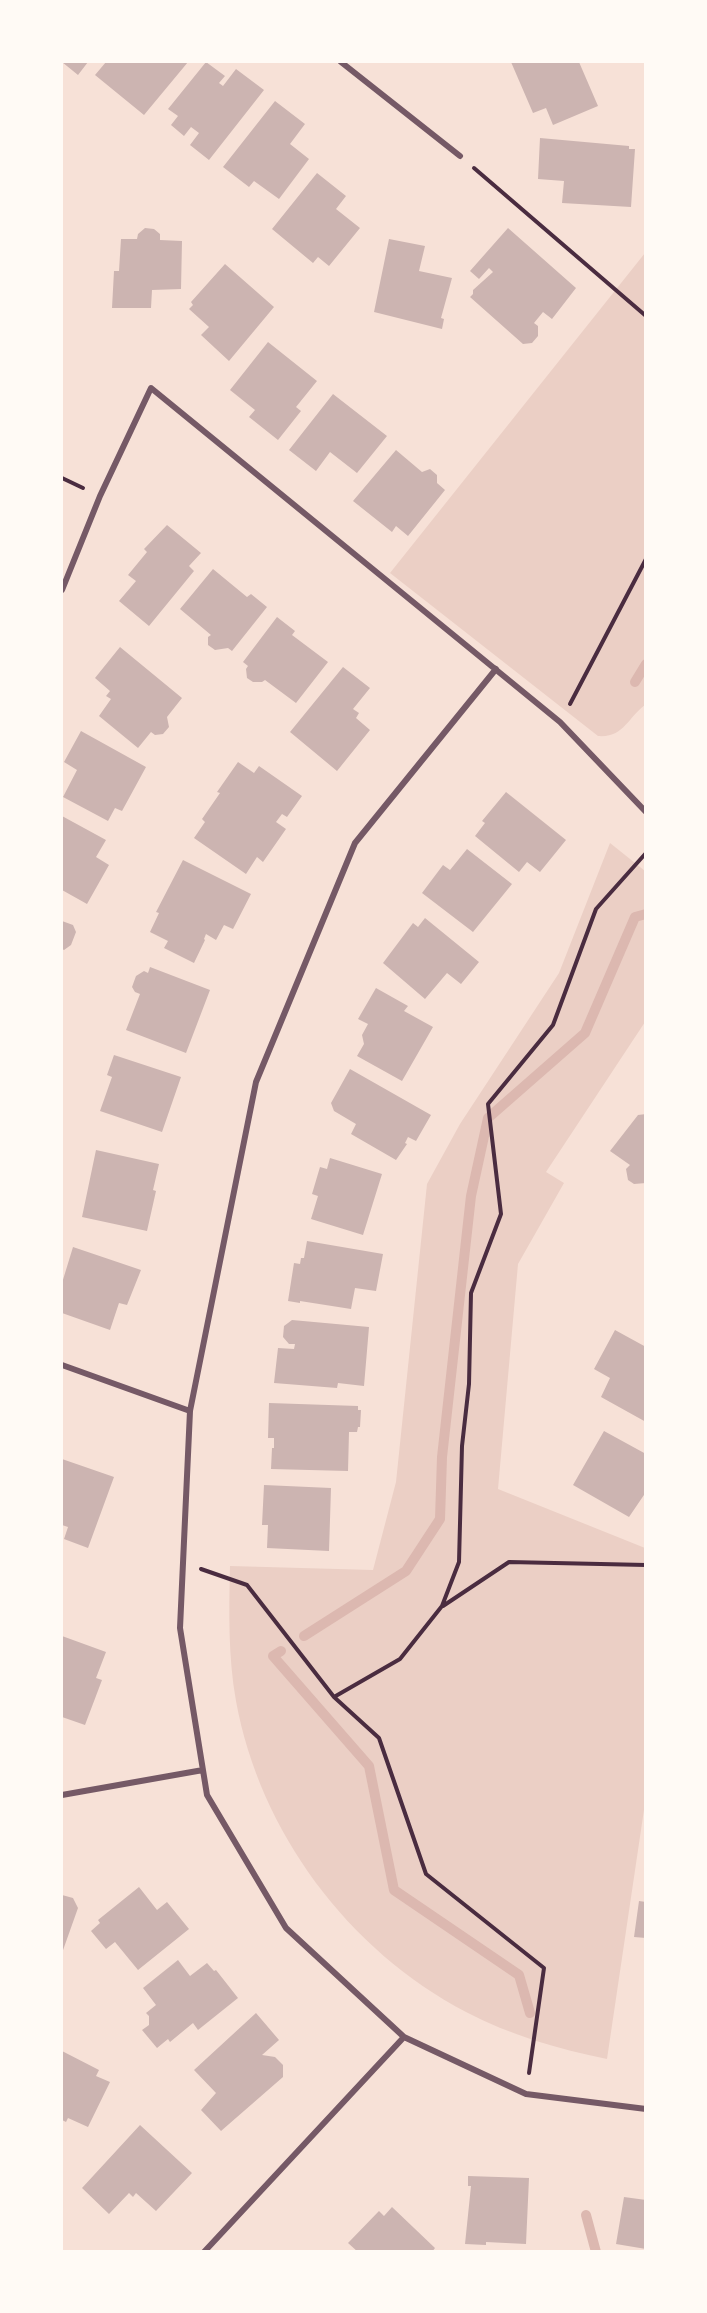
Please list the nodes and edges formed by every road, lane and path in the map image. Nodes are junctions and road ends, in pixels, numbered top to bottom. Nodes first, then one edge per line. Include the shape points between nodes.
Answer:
1 (341, 62) edge
2 (460, 156) joint
3 (645, 316) edge
4 (645, 559) edge
5 (62, 590) edge
6 (496, 669) junction
7 (560, 722) junction
8 (645, 812) edge
9 (645, 853) edge
10 (62, 1365) edge
11 (190, 1411) junction
12 (183, 1563) junction
13 (645, 1565) edge
14 (442, 1606) junction
15 (334, 1697) junction
16 (203, 1770) junction
17 (62, 1795) edge
18 (405, 2037) junction
19 (526, 2094) junction
20 (645, 2109) edge
21 (204, 2252) edge

1 - 2 street
2 - 3 path
4 - 7 path
5 - 6 street via 100,496 151,388
6 - 7 street
6 - 11 street via 355,843 256,1082
7 - 8 street
9 - 14 path via 596,909 553,1025 488,1104 501,1214 471,1293 459,1562
10 - 11 street
11 - 12 street
12 - 15 path via 248,1585
12 - 16 street via 180,1628
13 - 14 path via 509,1562
14 - 15 path via 399,1659
15 - 19 path via 379,1738 426,1874 544,1968
16 - 17 street
16 - 18 street via 207,1795 286,1928
18 - 19 street
18 - 21 street
19 - 20 street

